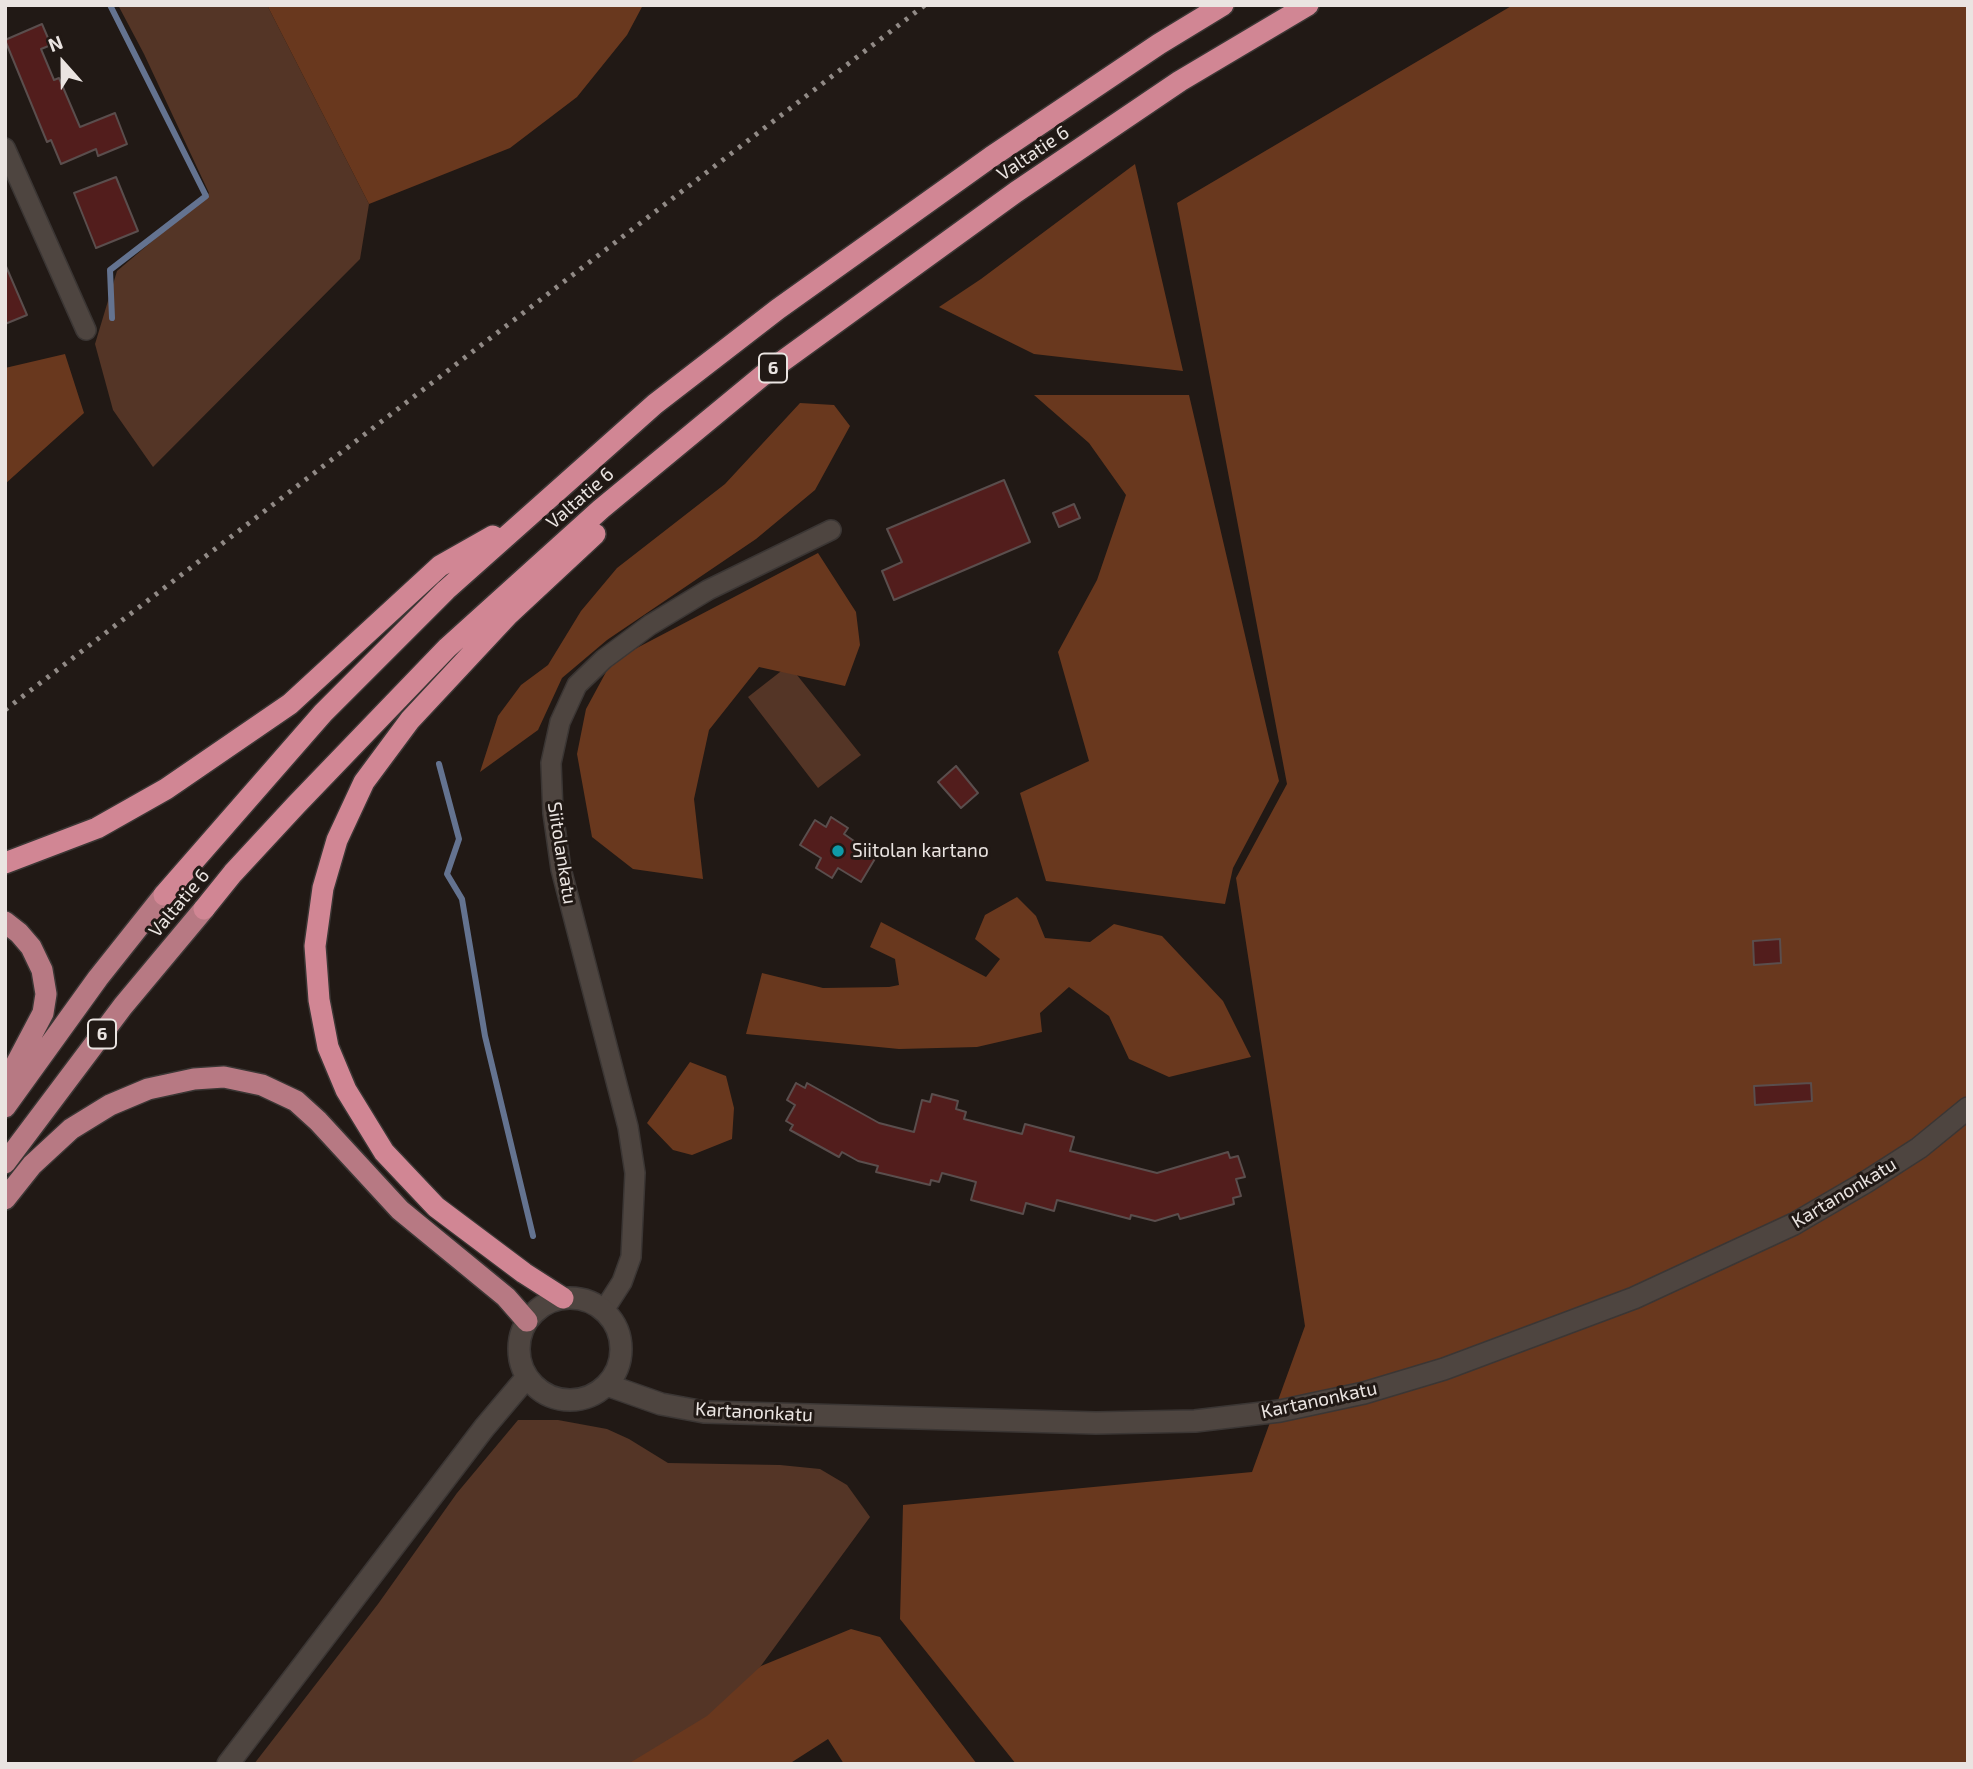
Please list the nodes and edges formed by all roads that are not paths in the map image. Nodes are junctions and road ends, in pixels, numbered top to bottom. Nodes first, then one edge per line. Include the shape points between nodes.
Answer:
1 (1223, 5) edge
2 (1308, 5) edge
3 (5, 148) edge
4 (86, 330) dead end
5 (762, 376) junction
6 (529, 516) junction
7 (831, 530) dead end
8 (5, 863) edge
9 (5, 922) edge
10 (5, 1085) edge
11 (5, 1107) edge
12 (1968, 1108) edge
13 (5, 1163) edge
14 (5, 1199) edge
15 (563, 1298) junction
16 (604, 1310) junction
17 (527, 1321) junction
18 (527, 1377) junction
19 (607, 1385) junction
20 (228, 1764) edge

1 - 6 highway, Valtatie 6 / 6 via 991,156 778,309 655,404
2 - 5 highway, Valtatie 6 / 6 via 1180,81 1016,191
3 - 4 street
5 - 13 highway, Valtatie 6 / 6 via 601,509 447,648 233,873 123,1006
5 - 15 highway via 508,615 410,720 363,782 337,840 323,888 315,946 319,1000 328,1047 346,1090 384,1153 436,1208
6 - 8 highway via 440,566 290,704 166,789 97,828
6 - 11 highway, Valtatie 6 / 6 via 446,590 323,713 163,895
7 - 16 street, Siitolankatu via 708,590 650,625 577,684 560,722 551,763 561,869 628,1127 635,1173 631,1257
9 - 10 highway via 31,947 46,994 43,1013
12 - 19 main road, Kartanonkatu via 1919,1147 1794,1224 1634,1298 1444,1370 1280,1411 1195,1421 1096,1423 704,1412 661,1404
14 - 17 highway via 32,1165 71,1129 110,1105 148,1089 194,1079 225,1077 262,1085 296,1101 400,1210 506,1297
15 - 16 main road via 592,1302
15 - 17 main road via 543,1306
16 - 19 main road via 616,1327 621,1347 618,1367
17 - 18 main road via 519,1349
18 - 19 main road via 540,1391 575,1400
18 - 20 main road

